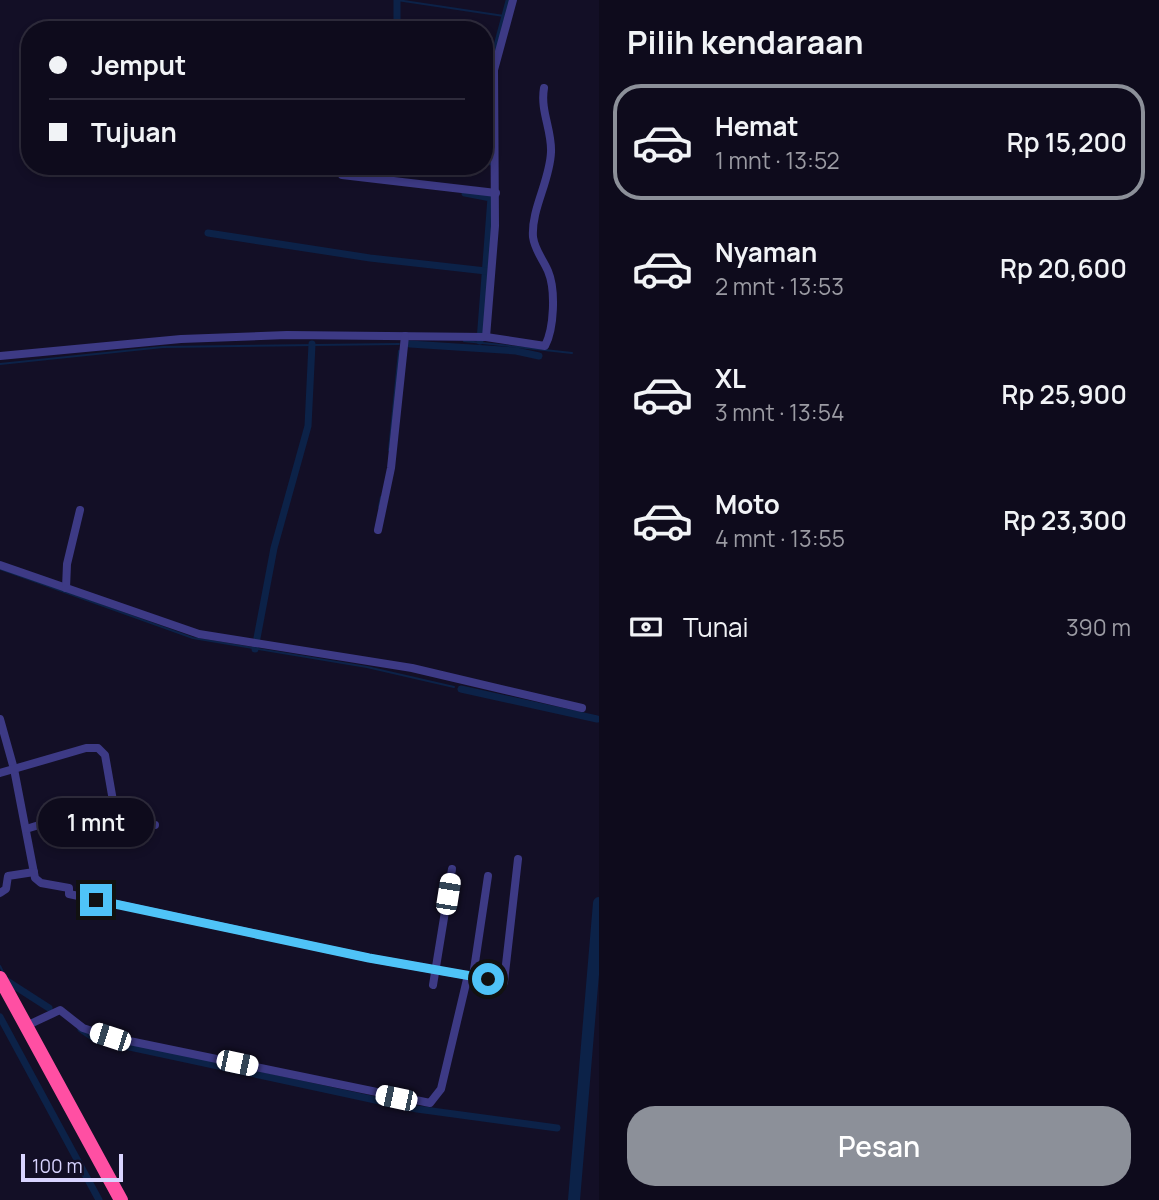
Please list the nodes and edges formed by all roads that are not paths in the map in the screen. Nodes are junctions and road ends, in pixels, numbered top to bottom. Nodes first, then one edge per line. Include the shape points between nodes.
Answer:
1 (513, 0) edge
2 (544, 88) dead end
3 (342, 175) dead end
4 (496, 193) junction
5 (405, 336) junction
6 (486, 337) junction
7 (0, 356) edge
8 (80, 510) dead end
9 (378, 530) dead end
10 (0, 565) edge
11 (66, 588) junction
12 (582, 708) dead end
13 (0, 719) edge
14 (2, 731) edge
15 (14, 769) junction
16 (0, 773) edge
17 (114, 802) junction
18 (155, 825) dead end
19 (26, 829) junction
20 (519, 859) dead end
21 (452, 869) dead end
22 (34, 872) junction
23 (488, 876) dead end
24 (0, 893) edge
25 (435, 970) junction
26 (471, 976) junction
27 (0, 978) edge
28 (433, 985) dead end
29 (4, 997) edge
30 (26, 1026) junction
31 (111, 1200) edge
32 (121, 1200) edge

1 - 4 street via 494,70
2 - 6 street via 543,115 551,157 533,234 550,275 548,341 543,347
3 - 4 street
4 - 6 street
5 - 6 street
5 - 7 street via 208,337
5 - 9 street via 391,468
8 - 11 street
10 - 11 street
11 - 12 street via 199,634 412,668
13 - 14 street
14 - 15 street
15 - 16 street
15 - 17 street via 98,748 104,755
15 - 19 street
17 - 18 street via 118,820
17 - 19 street
19 - 22 street
20 - 26 street via 504,982
21 - 25 street
22 - 24 street via 8,876 6,889
22 - 25 street via 41,883 69,888 69,894
23 - 26 street
25 - 26 street
25 - 28 street
26 - 30 street via 441,1089 430,1103 110,1037 83,1028 60,1010
27 - 29 highway
29 - 30 highway
29 - 31 highway
30 - 32 highway

